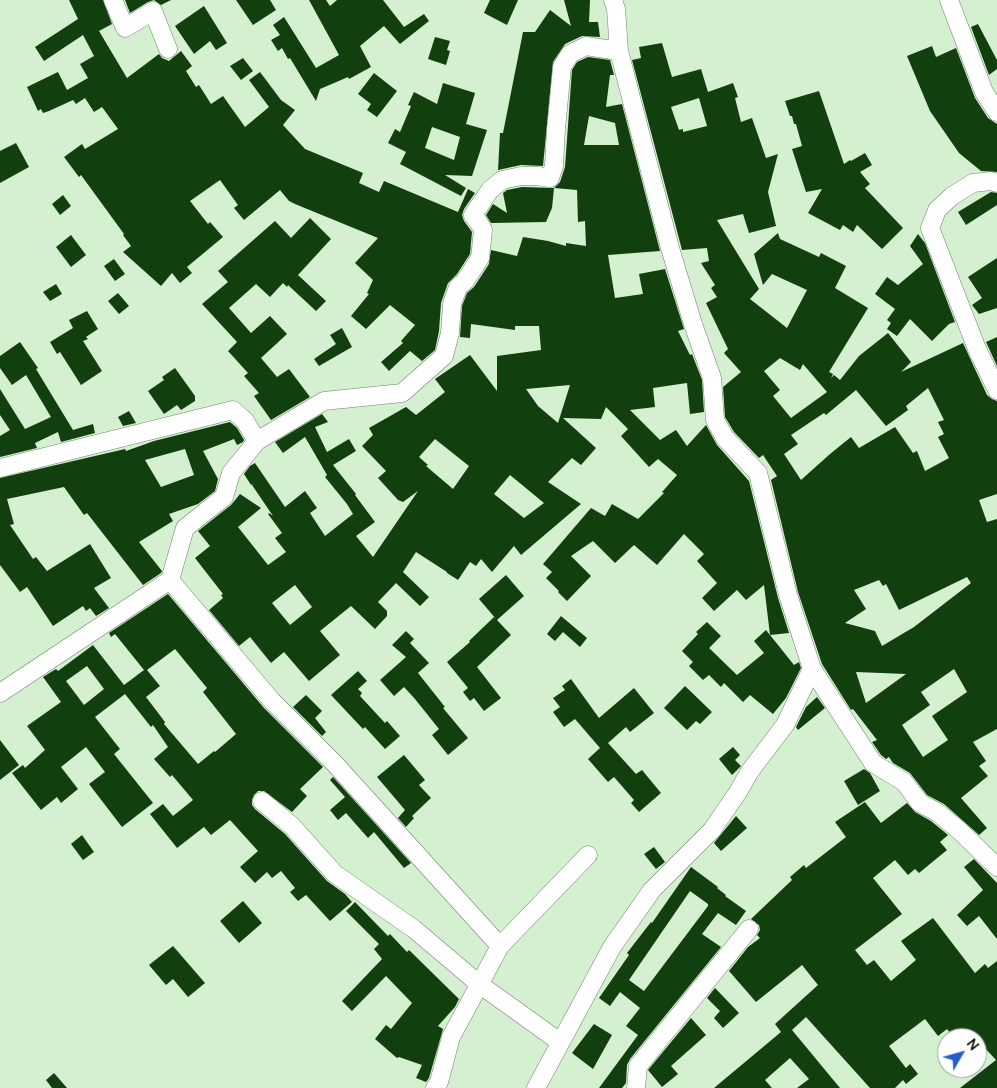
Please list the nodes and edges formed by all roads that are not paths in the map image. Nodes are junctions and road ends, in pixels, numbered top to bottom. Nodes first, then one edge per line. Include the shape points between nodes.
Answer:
1 (113, 0) edge
2 (613, 0) edge
3 (949, 0) edge
4 (168, 49) dead end
5 (619, 51) junction
6 (997, 112) edge
7 (997, 183) edge
8 (997, 390) edge
9 (258, 441) junction
10 (0, 468) edge
11 (170, 580) junction
12 (812, 669) junction
13 (0, 693) edge
14 (262, 801) dead end
15 (588, 855) dead end
16 (997, 867) edge
17 (749, 929) dead end
18 (500, 946) junction
19 (479, 984) junction
20 (560, 1042) junction
21 (435, 1088) edge
22 (536, 1088) edge
23 (636, 1088) edge

1 - 4 street via 126,28 153,11
2 - 5 street
3 - 6 street via 984,92
5 - 9 street via 586,46 570,54 562,66 554,166 550,178 521,176 502,180 490,190 473,216 482,230 480,258 458,287 444,356 402,393 324,401
5 - 12 street via 670,248 712,378 715,420 724,438 758,473 788,595
7 - 8 street via 973,183 952,196 937,210 930,228
9 - 10 street via 233,410
9 - 11 street via 231,473 224,497 185,528
11 - 13 street
11 - 18 street via 272,701 335,764
12 - 16 street via 873,762 904,782 920,803 962,832
12 - 20 street via 785,725 712,830 652,890 612,947
14 - 19 street via 292,826 336,874 414,929
15 - 18 street
17 - 23 street via 638,1066
18 - 19 street
19 - 20 street
19 - 21 street via 451,1037
20 - 22 street

